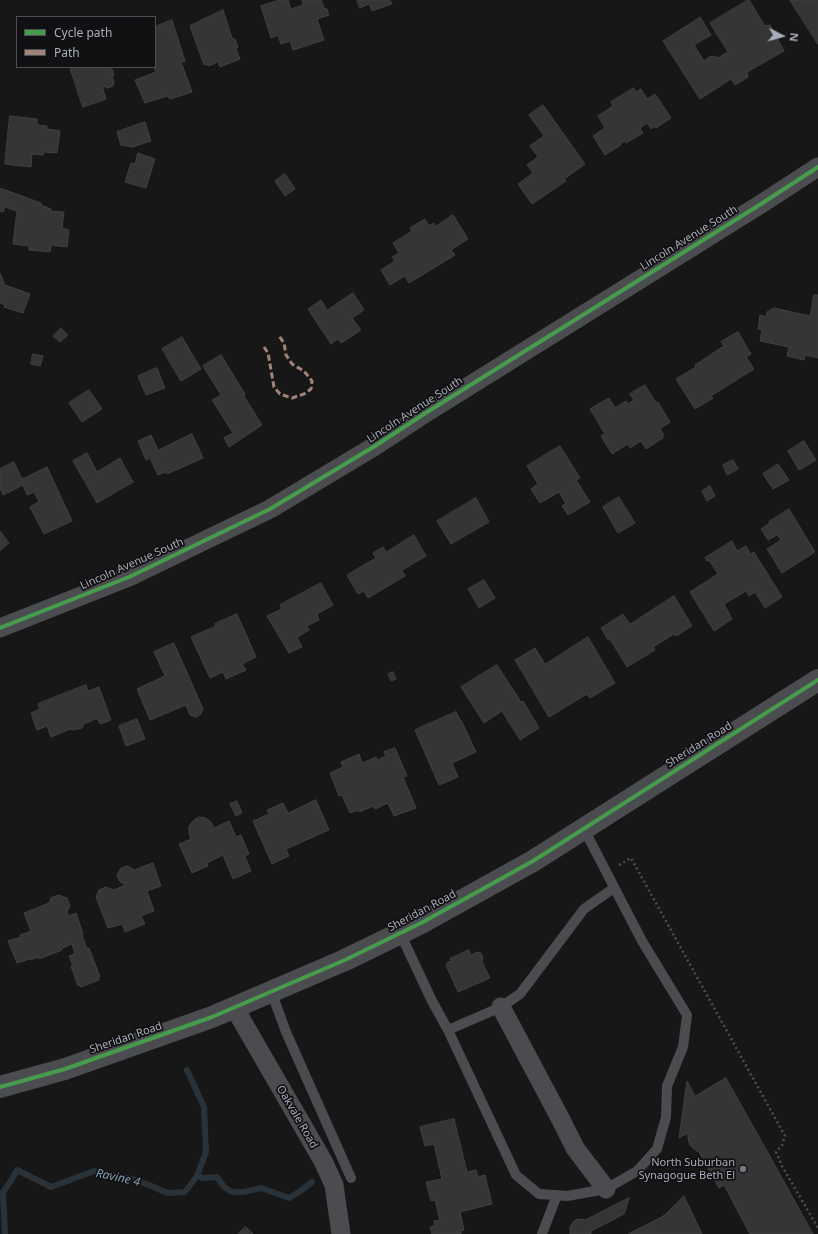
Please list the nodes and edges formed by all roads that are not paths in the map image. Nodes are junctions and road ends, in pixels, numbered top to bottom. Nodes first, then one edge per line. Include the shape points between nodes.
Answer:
1 (818, 167) edge
2 (0, 628) edge
3 (818, 680) edge
4 (584, 829) junction
5 (614, 888) junction
6 (400, 933) junction
7 (271, 991) junction
8 (234, 1007) junction
9 (501, 1007) junction
10 (448, 1030) junction
11 (0, 1087) edge
12 (351, 1178) dead end
13 (606, 1189) junction
14 (557, 1195) junction
15 (341, 1234) edge
16 (542, 1234) edge

1 - 2 street, Lincoln Avenue South via 375,446 270,509 129,577
3 - 4 street, Sheridan Road
4 - 5 lane
4 - 6 street, Sheridan Road via 532,861
5 - 9 lane via 584,909 520,994
5 - 13 lane via 642,941 687,1015 683,1047 667,1086 666,1117 658,1149 637,1171
6 - 7 street, Sheridan Road via 345,960
6 - 10 lane
7 - 8 street, Sheridan Road
7 - 12 lane via 286,1032
8 - 11 street, Sheridan Road via 65,1069
8 - 15 street, Oakvale Road via 323,1161 334,1185
9 - 10 lane
9 - 13 street via 575,1148
10 - 14 lane via 516,1175 539,1194
13 - 14 lane via 568,1196
14 - 16 lane

